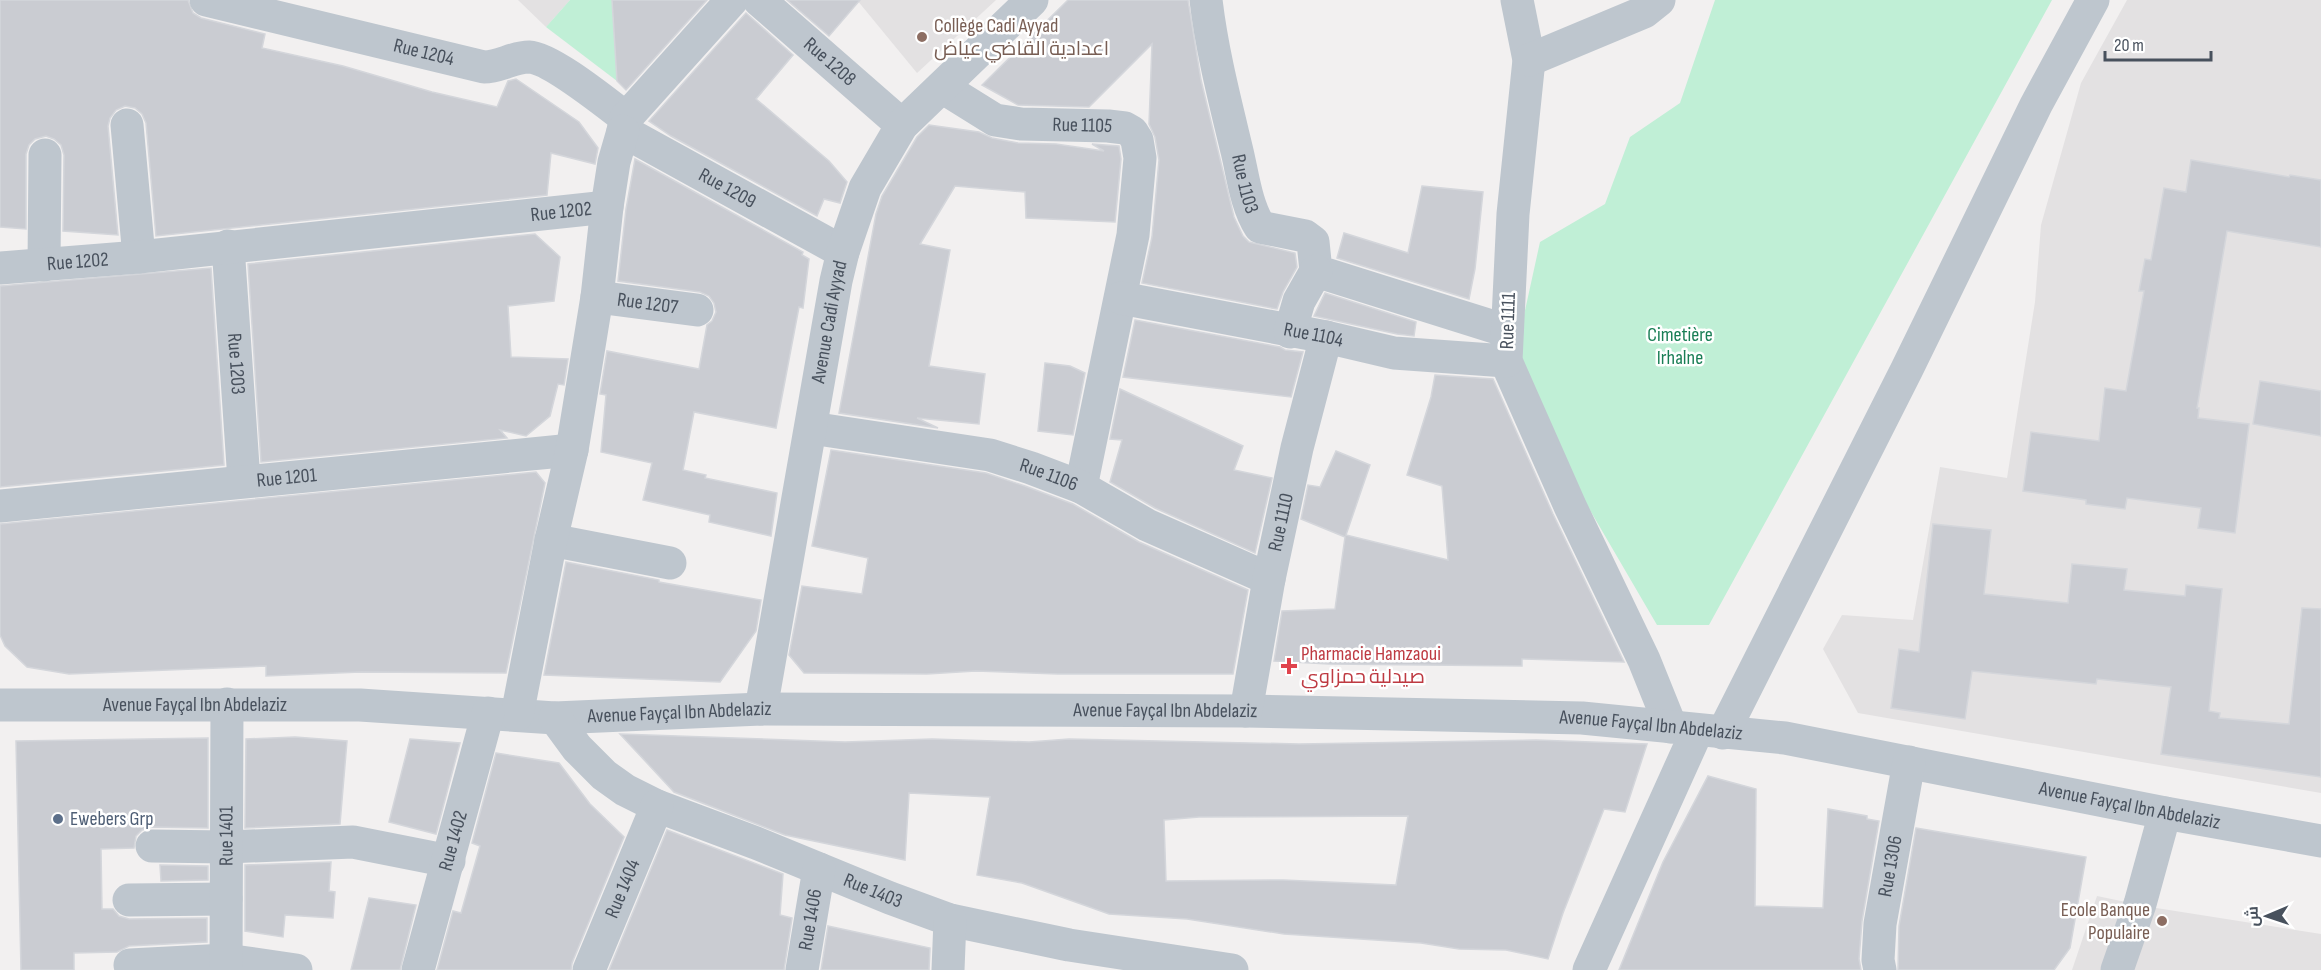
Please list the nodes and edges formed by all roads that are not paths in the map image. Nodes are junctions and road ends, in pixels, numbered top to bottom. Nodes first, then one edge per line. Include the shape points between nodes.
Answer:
1 (206, 0) edge
2 (732, 0) edge
3 (759, 0) edge
4 (1032, 0) edge
5 (1206, 0) edge
6 (1517, 0) edge
7 (1659, 0) edge
8 (2093, 0) edge
9 (305, 12) edge
10 (1529, 60) junction
11 (942, 87) junction
12 (625, 124) junction
13 (127, 125) dead end
14 (902, 125) junction
15 (45, 156) dead end
16 (607, 207) junction
17 (228, 246) junction
18 (843, 252) junction
19 (140, 257) junction
20 (44, 265) junction
21 (0, 268) edge
22 (1316, 271) junction
23 (597, 297) junction
24 (1121, 298) junction
25 (697, 310) dead end
26 (1290, 332) junction
27 (1326, 337) junction
28 (1507, 346) junction
29 (811, 428) junction
30 (572, 450) junction
31 (244, 481) junction
32 (1081, 487) junction
33 (0, 506) edge
34 (551, 540) junction
35 (670, 563) dead end
36 (1269, 579) junction
37 (227, 704) junction
38 (0, 705) edge
39 (761, 709) junction
40 (1246, 711) junction
41 (502, 714) junction
42 (555, 718) junction
43 (1697, 730) junction
44 (1909, 762) junction
45 (657, 806) junction
46 (2165, 813) junction
47 (2321, 841) edge
48 (152, 846) dead end
49 (226, 847) junction
50 (449, 861) junction
51 (819, 869) junction
52 (226, 899) junction
53 (129, 900) dead end
54 (950, 920) junction
55 (1070, 958) edge
56 (130, 965) dead end
57 (226, 965) edge
58 (296, 970) edge
59 (418, 970) edge
60 (590, 970) edge
61 (802, 970) edge
62 (948, 970) edge
63 (1232, 970) edge
64 (1589, 970) edge
65 (1880, 970) edge
66 (2117, 970) edge

1 - 9 street, Rue 1204
2 - 12 street
3 - 14 street, Rue 1208
4 - 11 street, Avenue Cadi Ayyad
5 - 22 street, Rue 1103 via 1226,106 1254,217 1260,227 1312,242
6 - 10 street, Rue 1111
7 - 10 street via 1644,12
8 - 43 street via 2036,105 1907,369
9 - 12 street, Rue 1204 via 484,67 528,57 540,59 579,83
10 - 28 street, Rue 1111 via 1513,214
11 - 14 street, Avenue Cadi Ayyad
11 - 24 street, Rue 1105 via 995,120 1108,126 1132,132 1140,158 1133,235
12 - 16 street
12 - 18 street, Rue 1209
13 - 19 street
14 - 18 street, Avenue Cadi Ayyad via 865,188
15 - 20 street
16 - 17 street, Rue 1202
16 - 23 street, Rue 1202
17 - 19 street, Rue 1202
17 - 31 street, Rue 1203
18 - 29 street, Avenue Cadi Ayyad
19 - 20 street, Rue 1202
20 - 21 street, Rue 1202
22 - 26 street via 1299,302
22 - 28 street
23 - 25 street, Rue 1207
23 - 30 street, Rue 1202
24 - 26 street, Rue 1104
24 - 32 street
26 - 27 street, Rue 1104
27 - 28 street, Rue 1104 via 1394,353
27 - 36 street, Rue 1110
28 - 43 street, Rue 1111 via 1570,506 1644,660
29 - 32 street, Rue 1106 via 990,455
29 - 39 street, Avenue Cadi Ayyad
30 - 31 street, Rue 1201
30 - 34 street, Rue 1202
31 - 33 street, Rue 1201
32 - 36 street, Rue 1106 via 1147,525
34 - 35 street
34 - 41 street, Rue 1202
36 - 40 street, Rue 1110
37 - 38 street, Avenue Fayçal Ibn Abdelaziz
37 - 41 street, Avenue Fayçal Ibn Abdelaziz via 360,705
37 - 49 street, Rue 1401
39 - 40 street, Avenue Fayçal Ibn Abdelaziz
39 - 42 street, Avenue Fayçal Ibn Abdelaziz
40 - 43 street, Avenue Fayçal Ibn Abdelaziz via 1582,718
41 - 42 street, Avenue Fayçal Ibn Abdelaziz
41 - 50 street, Rue 1402
42 - 45 street, Rue 1403 via 604,775
43 - 44 street, Avenue Fayçal Ibn Abdelaziz via 1785,738
43 - 64 street
44 - 46 street, Avenue Fayçal Ibn Abdelaziz
44 - 65 street, Rue 1306 via 1882,915
45 - 51 street, Rue 1403
45 - 60 street, Rue 1404
46 - 47 street, Avenue Fayçal Ibn Abdelaziz
46 - 66 street
48 - 49 street
49 - 50 street via 353,842
49 - 52 street, Rue 1401
50 - 59 street, Rue 1402
51 - 54 street, Rue 1403
51 - 61 street, Rue 1406
52 - 53 street
52 - 57 street, Rue 1401
54 - 55 street, Rue 1403
54 - 62 street
55 - 63 street, Rue 1403
56 - 57 street
57 - 58 street

